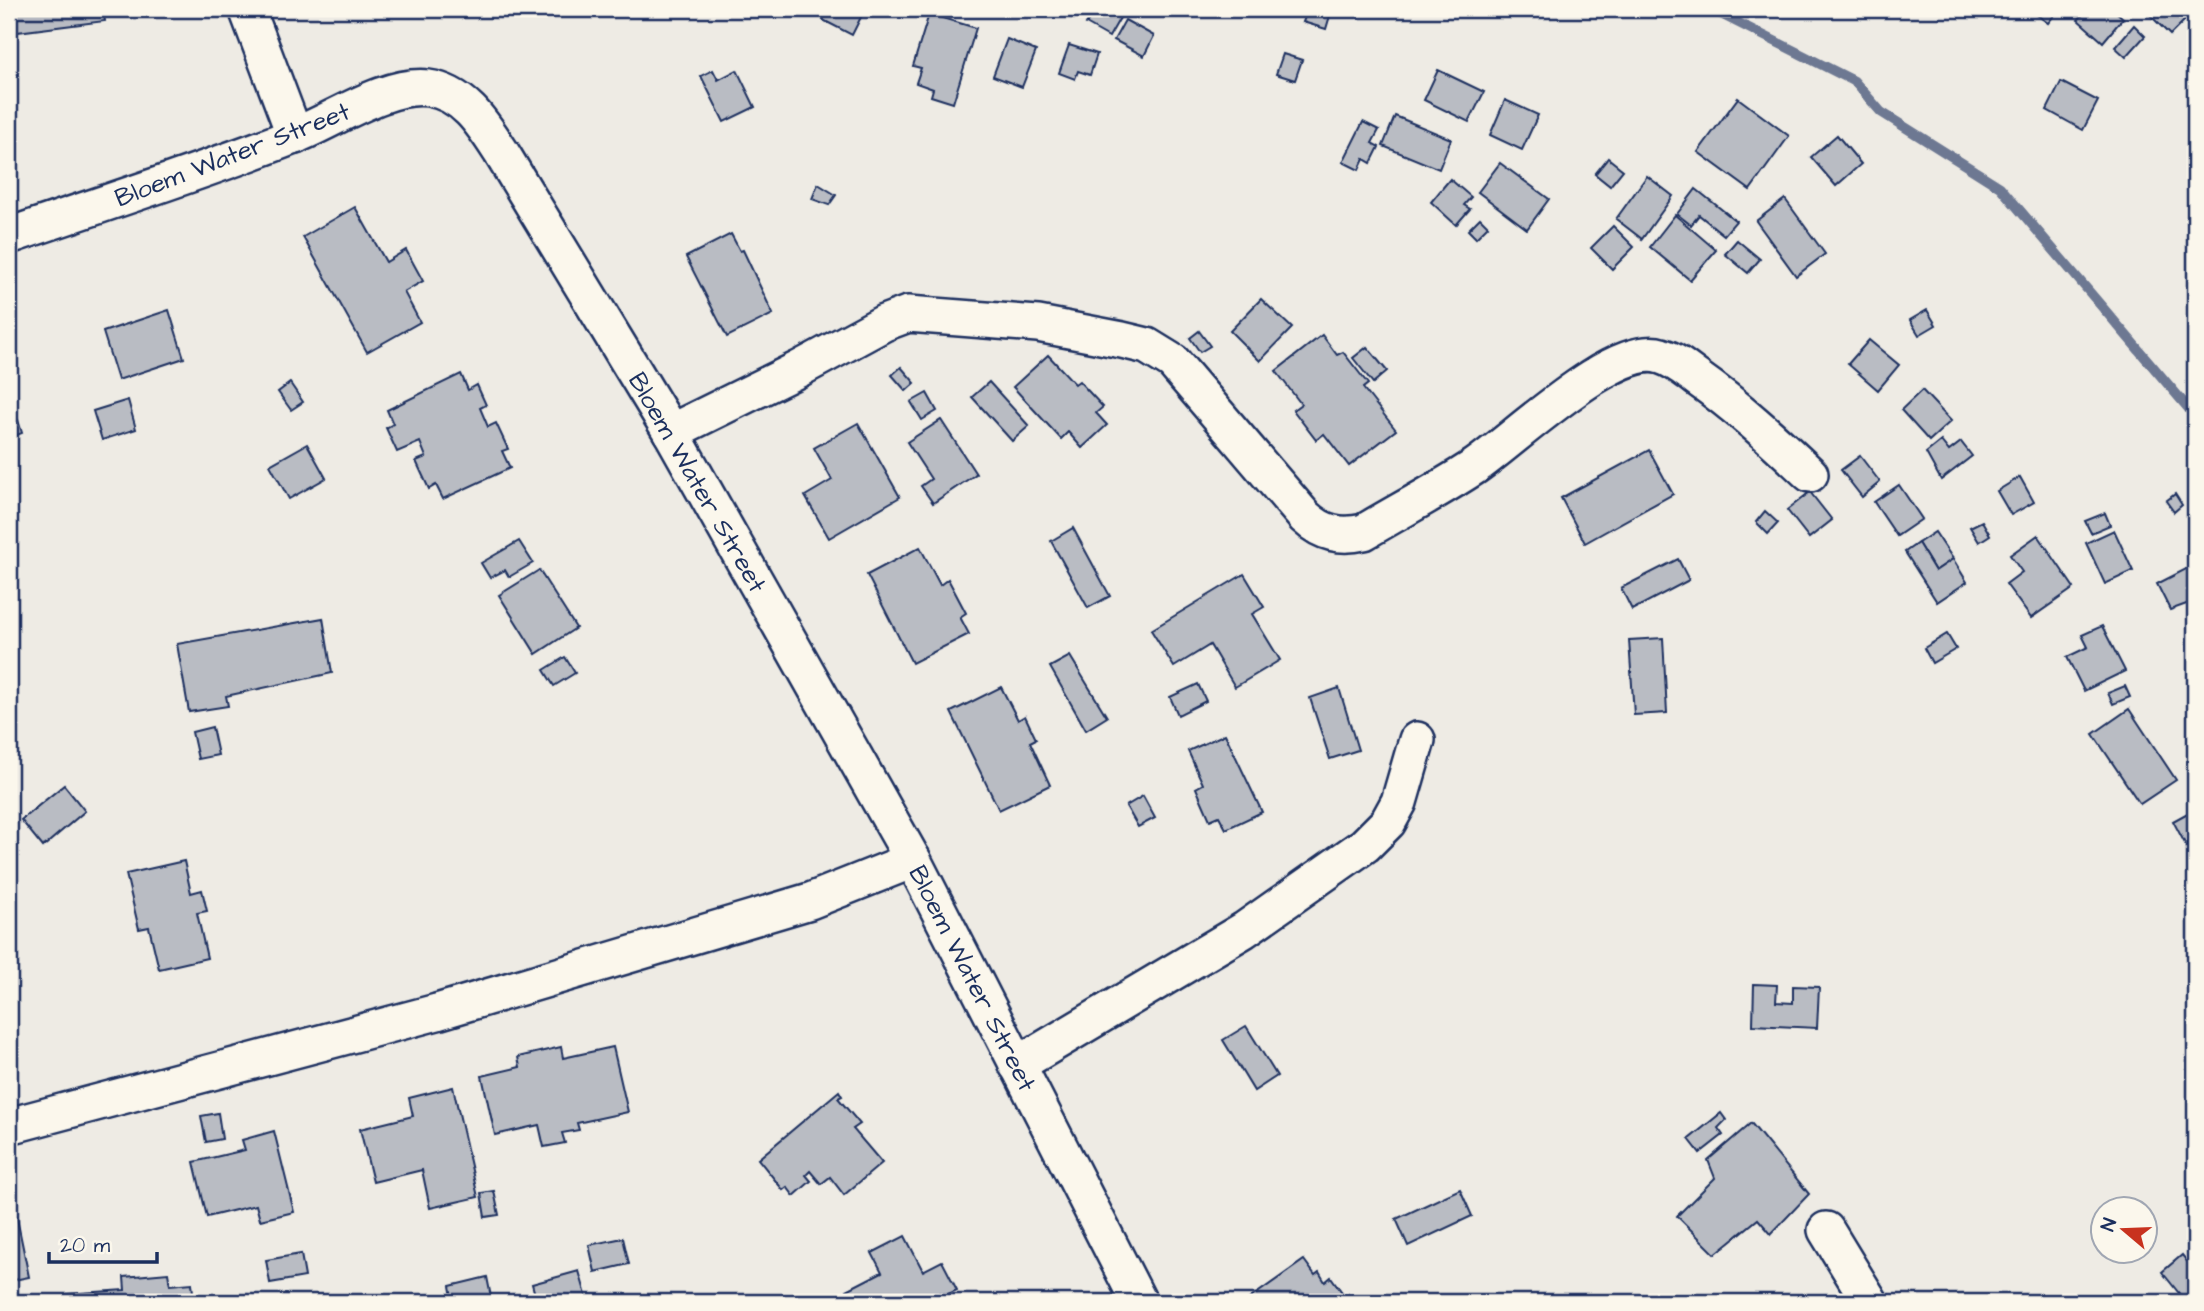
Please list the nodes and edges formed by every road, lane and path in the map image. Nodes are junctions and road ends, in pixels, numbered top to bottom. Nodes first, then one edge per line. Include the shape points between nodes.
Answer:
1 (247, 9) edge
2 (295, 136) junction
3 (9, 236) edge
4 (671, 432) junction
5 (1810, 474) dead end
6 (1417, 740) dead end
7 (913, 860) junction
8 (1017, 1065) junction
9 (9, 1125) edge
10 (1826, 1230) dead end
11 (1139, 1302) edge
12 (1870, 1302) edge

1 - 2 street
2 - 3 street, Bloem Water Street
2 - 4 street, Bloem Water Street via 406,89 428,88 467,107 481,120
4 - 5 street via 884,323 918,313 1038,324 1161,352 1305,517 1330,533 1364,532 1474,467 1610,367 1648,353 1673,361 1711,388
4 - 7 street, Bloem Water Street
6 - 8 street via 1399,802 1388,822 1365,845 1244,930
7 - 8 street, Bloem Water Street
7 - 9 street via 810,901 451,1008
8 - 11 street, Bloem Water Street
10 - 12 street

